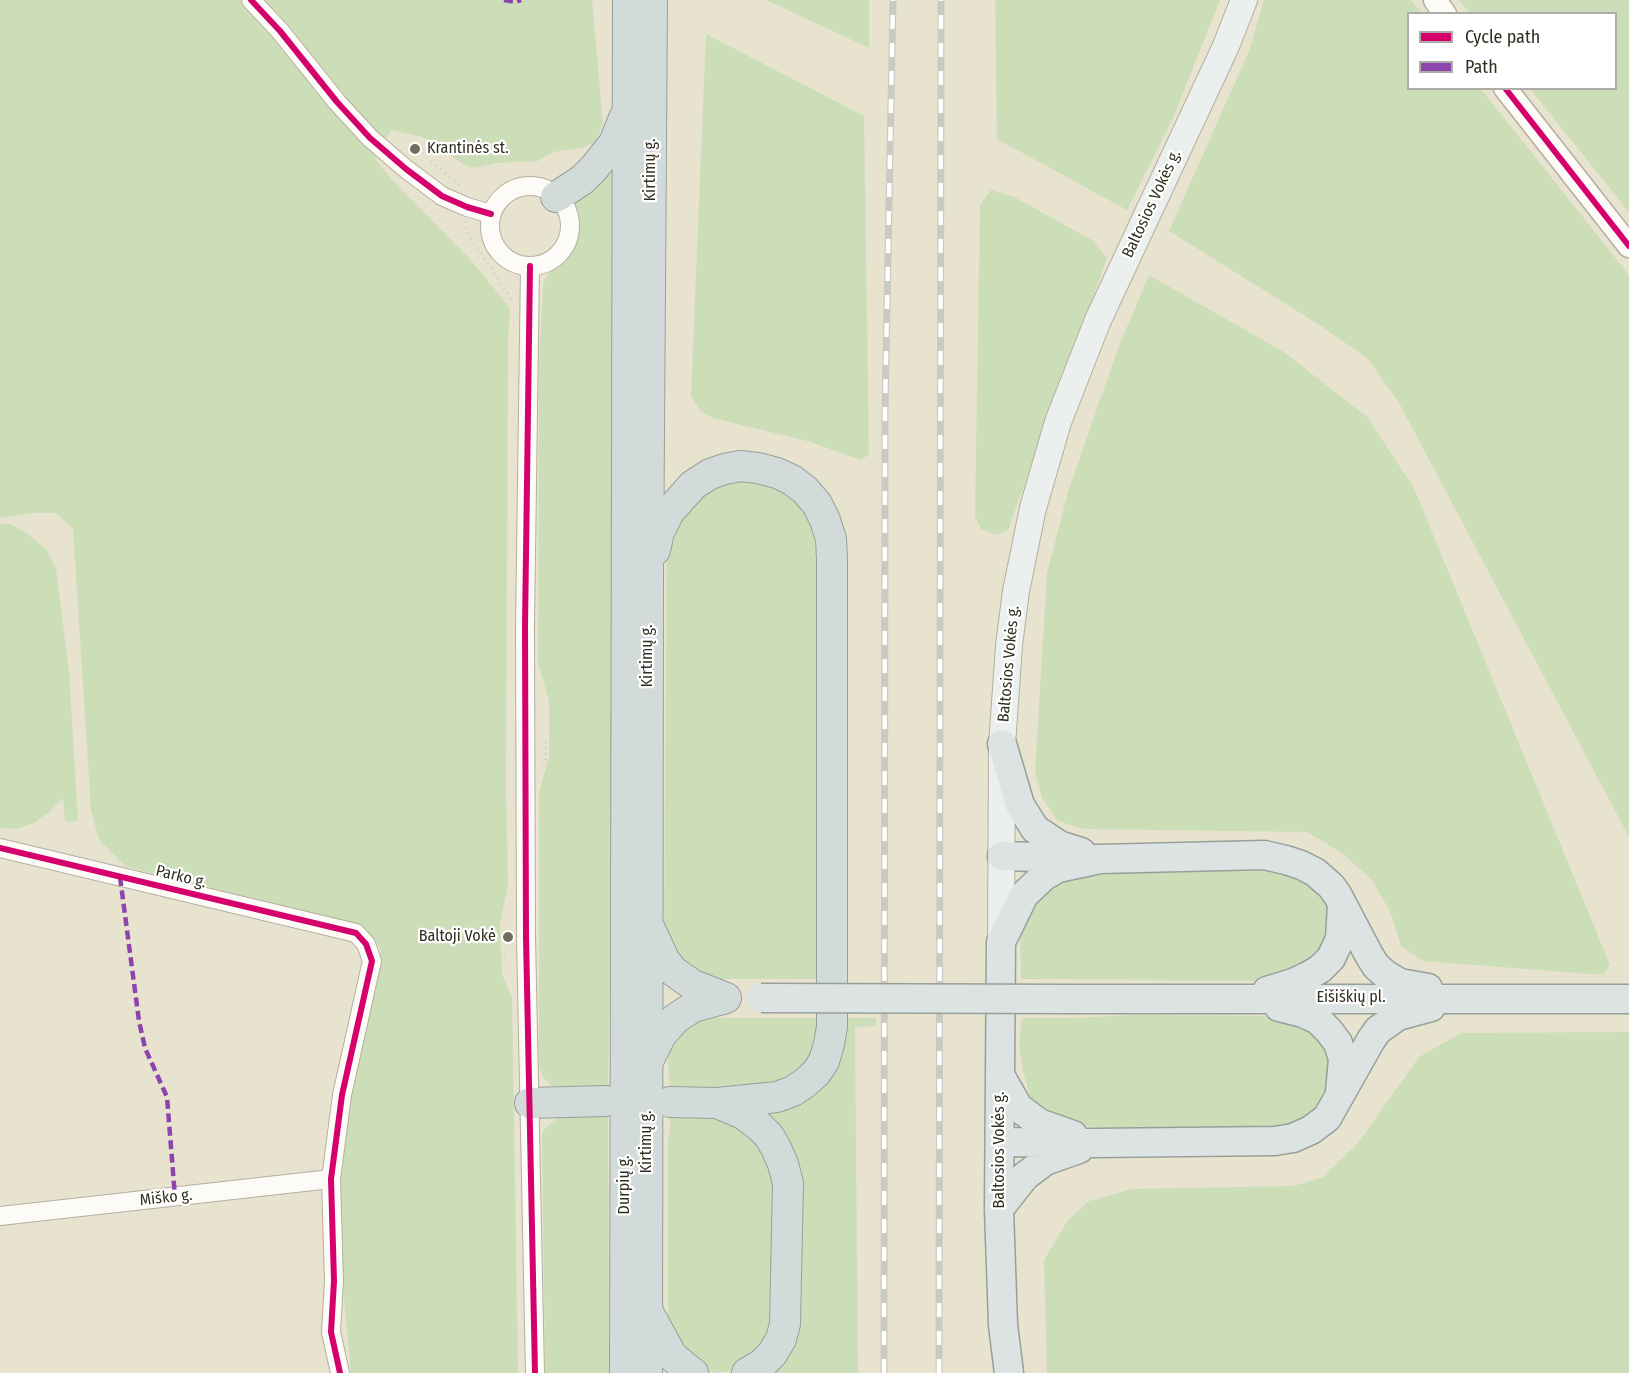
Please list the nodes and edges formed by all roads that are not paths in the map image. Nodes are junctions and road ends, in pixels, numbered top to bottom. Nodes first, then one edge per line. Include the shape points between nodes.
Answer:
1 (251, 0) edge
2 (628, 0) edge
3 (652, 0) edge
4 (1244, 0) edge
5 (1506, 90) edge
6 (628, 110) junction
7 (556, 197) junction
8 (491, 214) junction
9 (1629, 246) edge
10 (530, 266) junction
11 (648, 576) junction
12 (1002, 744) junction
13 (0, 848) edge
14 (1002, 856) junction
15 (1100, 859) junction
16 (1342, 904) junction
17 (647, 923) junction
18 (1001, 942) junction
19 (625, 997) joint
20 (726, 998) junction
21 (1242, 998) junction
22 (1474, 998) junction
23 (1629, 999) edge
24 (648, 1062) junction
25 (1000, 1076) junction
26 (1340, 1096) junction
27 (606, 1101) dead end
28 (670, 1102) dead end
29 (530, 1103) junction
30 (717, 1103) junction
31 (1000, 1142) junction
32 (1095, 1143) junction
33 (331, 1179) junction
34 (999, 1209) junction
35 (0, 1216) edge
36 (647, 1311) junction
37 (340, 1373) edge
38 (536, 1373) edge
39 (625, 1373) edge
40 (647, 1373) edge
41 (693, 1373) edge
42 (747, 1373) edge
43 (1009, 1373) edge

1 - 8 street via 370,138 442,196
2 - 6 highway, Kirtimų g.
3 - 11 highway, Kirtimų g.
4 - 12 main road, Baltosios Vokės g. via 1098,320 1058,422 1032,508 1016,591
5 - 9 street
6 - 7 highway via 605,156 582,180
6 - 19 highway, Kirtimų g.
7 - 8 street via 547,190 526,186 499,200
7 - 10 street via 567,213 567,242 546,263
8 - 10 street via 489,225 497,250 514,263
10 - 29 street via 525,626
11 - 17 highway, Kirtimų g.
11 - 30 highway via 659,532 669,512 693,485 725,469 758,468 792,480 817,504 831,539 830,1044 816,1073 793,1091 777,1097
12 - 14 main road, Baltosios Vokės g.
12 - 15 main road via 1020,805 1035,829 1059,845
13 - 33 street, Parko g. via 356,933 366,944 372,961 342,1095
14 - 15 main road
14 - 18 main road, Baltosios Vokės g.
15 - 16 main road via 1264,855 1315,872 1331,886
15 - 18 main road via 1058,868 1044,876 1024,895
16 - 21 main road via 1340,939 1331,958 1320,969 1293,983
16 - 22 main road via 1369,955 1386,975 1400,983
17 - 20 highway via 673,971 693,985
17 - 24 highway, Kirtimų g.
18 - 25 main road, Baltosios Vokės g.
19 - 39 highway, Durpių g.
20 - 21 main road, Eišiškių pl., bridge
20 - 24 highway via 693,1007 675,1018 661,1035
21 - 22 main road, Eišiškių pl.
21 - 26 main road via 1318,1020 1338,1043 1343,1059
22 - 23 main road, Eišiškių pl.
22 - 26 main road via 1398,1016 1387,1023 1371,1040
24 - 36 highway, Kirtimų g.
25 - 31 main road, Baltosios Vokės g.
25 - 32 main road via 1018,1107 1039,1123
26 - 32 main road via 1327,1118 1311,1130 1275,1141
27 - 29 highway
28 - 30 highway
29 - 38 street
30 - 42 highway via 743,1114 769,1136 788,1183 782,1339 762,1364
31 - 32 main road
31 - 34 main road, Baltosios Vokės g.
32 - 34 main road via 1045,1161 1025,1176
33 - 35 street, Miško g.
33 - 37 street via 331,1332
34 - 43 main road, Baltosios Vokės g. via 1003,1325
36 - 40 highway
36 - 41 highway via 672,1356

